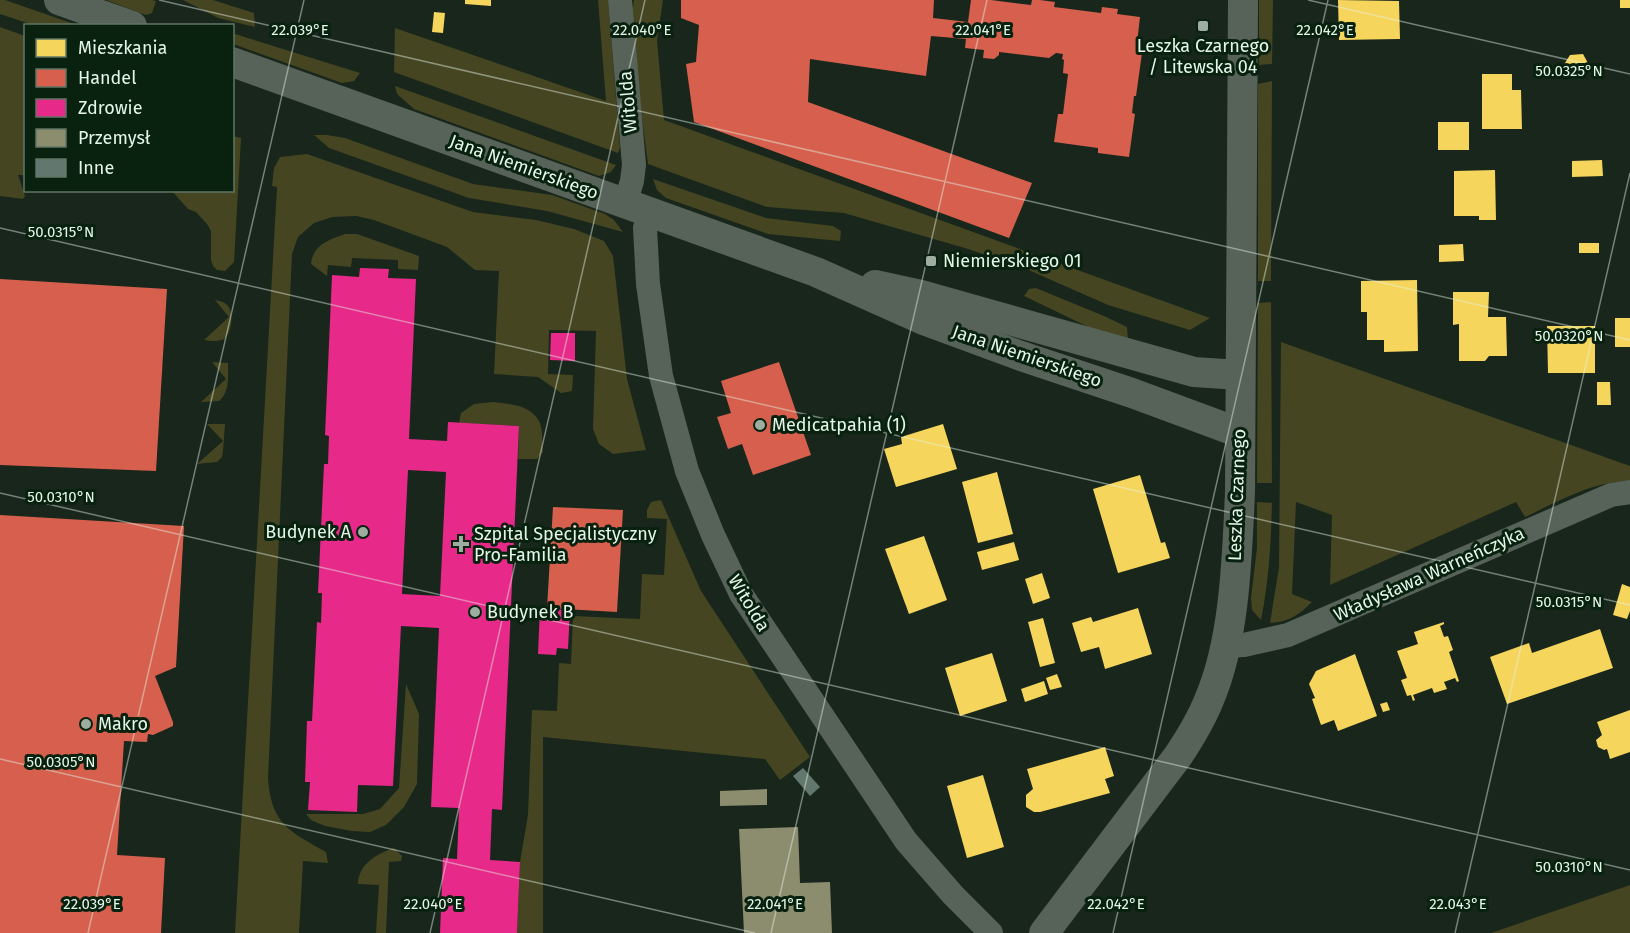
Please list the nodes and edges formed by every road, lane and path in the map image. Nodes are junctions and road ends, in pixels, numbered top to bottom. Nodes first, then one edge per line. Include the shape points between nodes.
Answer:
1 (59, 0) edge
2 (620, 0) edge
3 (1243, 0) edge
4 (126, 24) edge
5 (234, 63) edge
6 (638, 208) junction
7 (816, 272) junction
8 (1240, 375) junction
9 (1240, 433) junction
10 (1630, 492) edge
11 (1225, 646) junction
12 (991, 933) edge
13 (1044, 933) edge

1 - 4 street
2 - 6 street, Witolda via 634,165 632,181
3 - 8 street, Leszka Czarnego
5 - 6 street, Jana Niemierskiego
6 - 7 street, Jana Niemierskiego
6 - 12 street, Witolda via 645,228 648,284 661,376 687,471 712,536 741,594 906,841
7 - 8 street, Jana Niemierskiego via 921,295 1194,372
7 - 9 street, Jana Niemierskiego via 926,321
8 - 9 street, Leszka Czarnego
9 - 11 street, Leszka Czarnego via 1237,554
10 - 11 street, Władysława Warneńczyka via 1611,495 1288,635
11 - 13 street, Leszka Czarnego via 1210,699 1178,756

